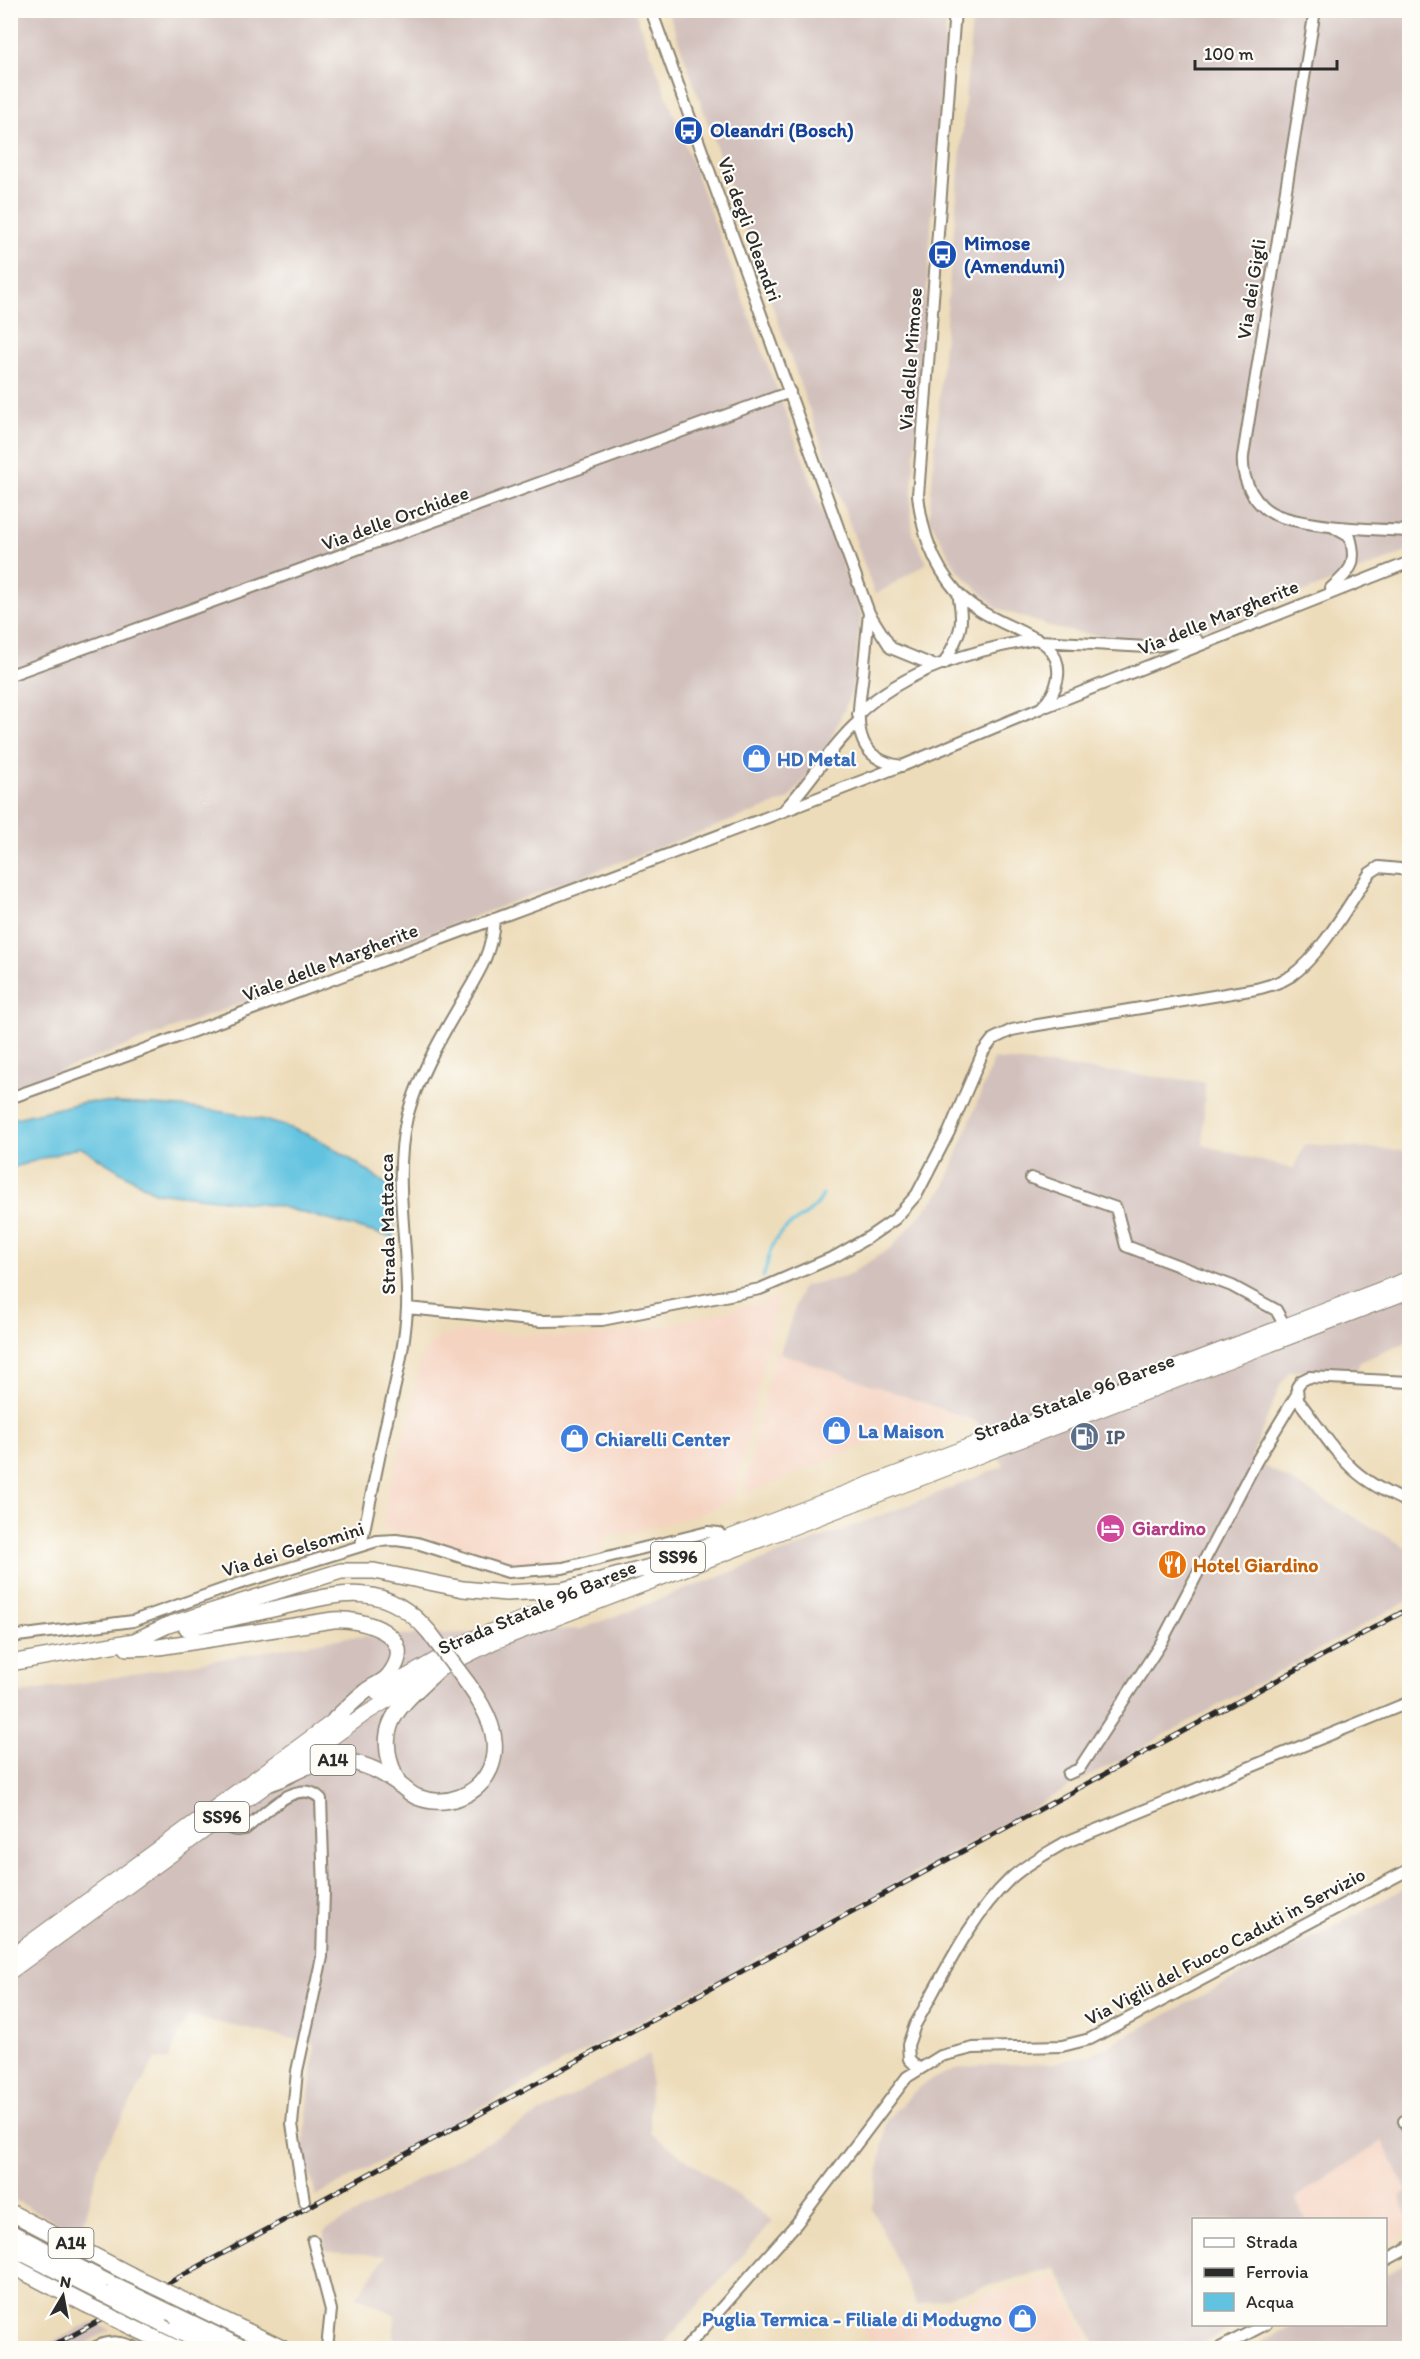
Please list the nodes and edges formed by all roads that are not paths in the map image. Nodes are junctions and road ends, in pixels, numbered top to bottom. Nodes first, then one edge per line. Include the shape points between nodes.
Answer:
1 (651, 10) edge
2 (955, 10) edge
3 (1314, 10) edge
4 (790, 392) junction
5 (1321, 523) junction
6 (1410, 531) edge
7 (1410, 561) edge
8 (958, 593) junction
9 (1325, 595) junction
10 (869, 613) junction
11 (1224, 634) junction
12 (1039, 640) junction
13 (939, 665) junction
14 (10, 675) edge
15 (1041, 708) junction
16 (858, 717) junction
17 (902, 766) junction
18 (783, 812) junction
19 (662, 857) joint
20 (1410, 870) edge
21 (494, 919) junction
22 (10, 1098) edge
23 (1031, 1178) dead end
24 (1410, 1278) edge
25 (1410, 1291) edge
26 (407, 1308) junction
27 (1285, 1326) junction
28 (1410, 1382) edge
29 (1297, 1394) junction
30 (1410, 1503) edge
31 (722, 1540) junction
32 (361, 1545) junction
33 (654, 1566) junction
34 (10, 1637) edge
35 (130, 1643) junction
36 (97, 1649) junction
37 (10, 1663) edge
38 (438, 1670) junction
39 (1410, 1702) edge
40 (335, 1719) junction
41 (1068, 1774) dead end
42 (267, 1784) junction
43 (399, 1785) junction
44 (218, 1819) junction
45 (1410, 1869) edge
46 (10, 1957) edge
47 (10, 1972) edge
48 (919, 2069) junction
49 (1404, 2121) dead end
50 (1410, 2133) edge
51 (304, 2201) dead end
52 (10, 2212) edge
53 (10, 2232) edge
54 (313, 2241) dead end
55 (10, 2247) edge
56 (1410, 2247) edge
57 (1387, 2259) edge
58 (10, 2265) edge
59 (109, 2290) junction
60 (1264, 2326) edge
61 (94, 2349) edge
62 (136, 2349) edge
63 (176, 2349) edge
64 (212, 2349) edge
65 (243, 2349) edge
66 (282, 2349) edge
67 (327, 2349) edge
68 (686, 2349) edge
69 (1220, 2349) edge

1 - 4 street, Via degli Oleandri
2 - 8 street, Via delle Mimose via 918,495 922,530
3 - 5 street, Via dei Gigli via 1242,465 1250,490 1268,510 1278,516
4 - 10 street, Via degli Oleandri
4 - 14 street, Via delle Orchidee
5 - 6 street, Via dei Gigli
5 - 9 street, Via dei Gigli via 1350,537 1353,547 1347,575
7 - 9 street, Via delle Margherite
8 - 12 street via 984,613
8 - 13 street via 963,617 959,637
9 - 11 street, Via delle Margherite
10 - 13 street via 891,648
10 - 16 street
11 - 12 street via 1147,647
11 - 15 street, Via delle Margherite
12 - 13 street via 980,651
12 - 15 street via 1056,661 1058,674 1051,698
13 - 16 street via 883,692
15 - 17 street, Via delle Margherite
16 - 17 street via 860,735 870,753 888,764
16 - 18 street via 807,787
17 - 18 street, Via delle Margherite
18 - 19 street, Via delle Margherite
19 - 21 street, Viale delle Margherite
20 - 26 street via 1379,867 1370,873 1312,956 1300,969 1275,984 1032,1026 993,1040 983,1052 917,1194 895,1219 836,1256 779,1281 760,1289 602,1320 541,1321
21 - 22 street, Viale delle Margherite
21 - 26 street, Strada Mattacca via 490,950 443,1033 407,1118 401,1182
23 - 27 street via 1116,1208 1126,1246 1242,1291 1276,1310
24 - 27 main road, Strada Statale 96 Barese / SS96
25 - 38 main road, Strada Statale 96 Barese / SS96 via 597,1600 494,1642
26 - 32 street, Strada Mattacca via 398,1376
27 - 31 main road, Strada Statale 96 Barese / SS96
28 - 29 street via 1309,1377 1301,1381
29 - 30 street via 1347,1467
29 - 41 street via 1256,1462 1161,1643 1079,1769
31 - 32 street, Via dei Gelsomini via 719,1533 708,1532 563,1568 508,1572 417,1543 396,1540
31 - 33 main road, Strada Statale 96 Barese / SS96
32 - 34 street, Via dei Gelsomini via 133,1621
33 - 35 highway via 563,1590 506,1593 374,1571 341,1571 168,1625
33 - 40 main road, Strada Statale 96 Barese / SS96 via 472,1639
35 - 36 highway
35 - 43 highway, bridge via 348,1593 395,1602 418,1618 468,1684 489,1718 494,1738 493,1760 485,1777 467,1794 441,1802 417,1797
36 - 37 highway
36 - 40 highway via 159,1647 333,1620 372,1624 390,1635 397,1650 395,1664 385,1679
38 - 42 main road, Strada Statale 96 Barese / SS96 via 365,1714
38 - 43 highway via 402,1705 387,1731 386,1754
39 - 48 street via 1074,1839 1028,1865 985,1907 915,2025 908,2045 909,2059
40 - 46 main road, Strada Statale 96 Barese / SS96
42 - 43 highway, A14 via 314,1763 336,1760 370,1768
42 - 44 main road, Strada Statale 96 Barese / SS96
44 - 47 main road, Strada Statale 96 Barese / SS96
44 - 51 street via 230,1830 245,1829 294,1792 310,1791 321,1799 322,1958 297,2071 292,2124
45 - 48 street, Via Vigili del Fuoco Caduti in Servizio via 1090,2039 1062,2046 973,2048 940,2056
48 - 68 street, Via Vigili del Fuoco Caduti in Servizio via 907,2077 881,2109 797,2223
49 - 50 street
52 - 66 highway, A14, bridge
53 - 59 highway, A14
54 - 67 street via 331,2310
55 - 59 highway, A14
56 - 57 street
58 - 63 highway, A14, bridge
59 - 64 highway, A14, bridge
59 - 65 highway, A14, bridge via 175,2315
60 - 69 street
61 - 62 street via 119,2342

